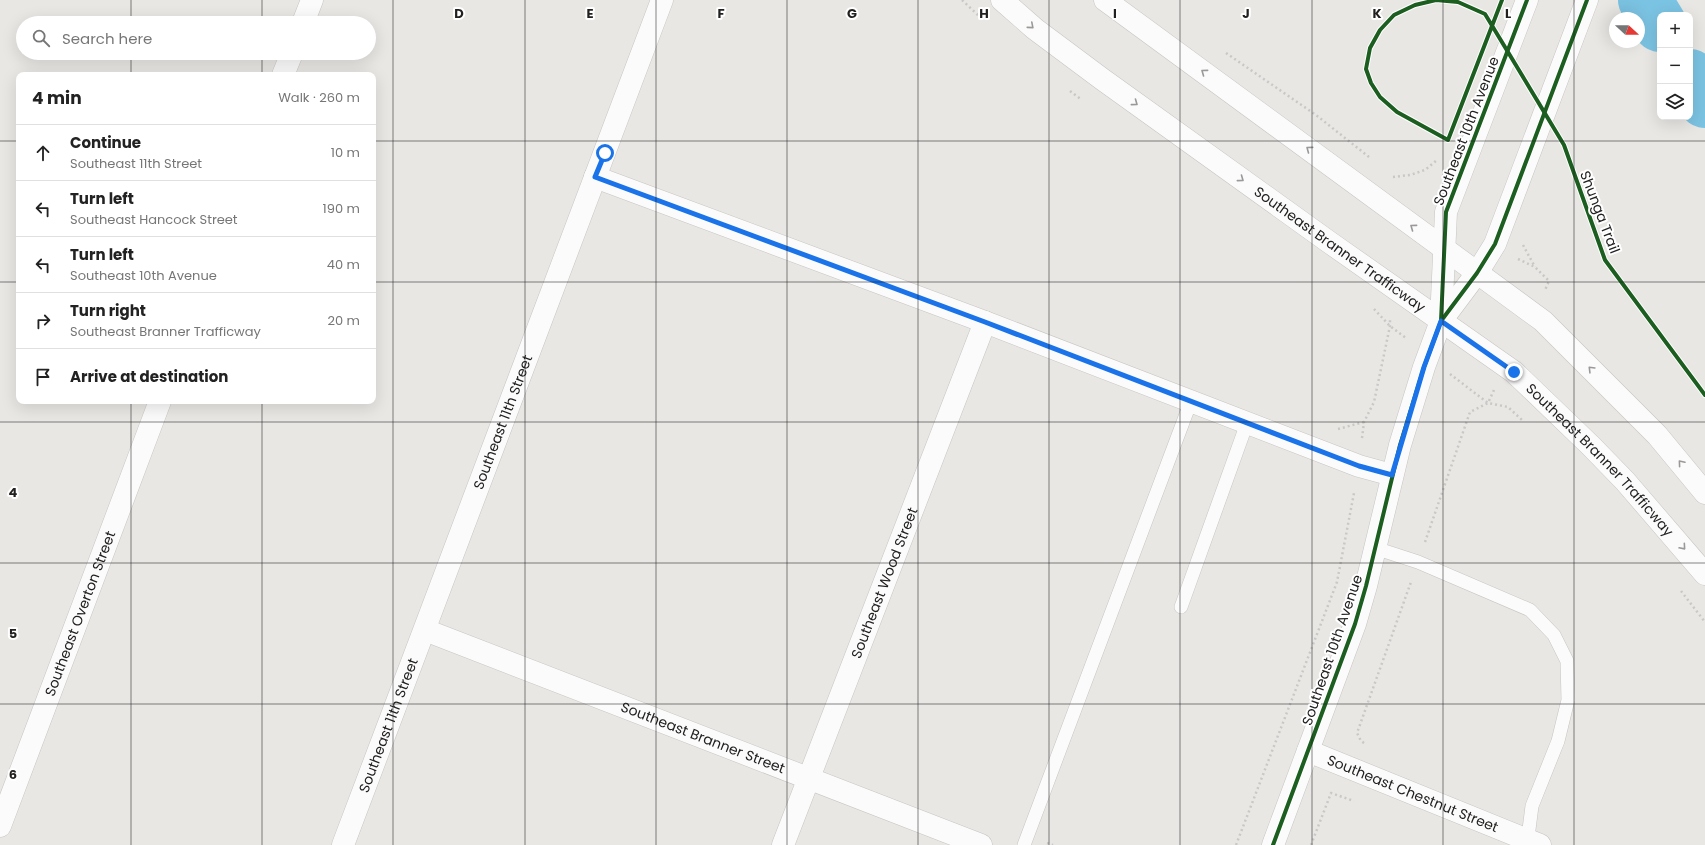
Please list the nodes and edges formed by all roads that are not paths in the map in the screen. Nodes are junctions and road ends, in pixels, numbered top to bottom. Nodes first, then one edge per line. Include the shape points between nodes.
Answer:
1 (312, 0) edge
2 (662, 0) edge
3 (1002, 0) edge
4 (1105, 0) edge
5 (1527, 0) edge
6 (1587, 0) edge
7 (306, 16) edge
8 (289, 60) edge
9 (284, 72) edge
10 (595, 177) junction
11 (1445, 250) junction
12 (1476, 273) junction
13 (1441, 321) junction
14 (985, 322) junction
15 (1191, 401) junction
16 (159, 404) edge
17 (1247, 423) junction
18 (1392, 475) junction
19 (1705, 494) edge
20 (1375, 548) junction
21 (1705, 574) edge
22 (1181, 607) dead end
23 (425, 630) junction
24 (1308, 751) junction
25 (808, 778) junction
26 (0, 826) edge
27 (1532, 844) edge
28 (343, 845) edge
29 (783, 845) edge
30 (981, 845) edge
31 (1024, 845) edge
32 (1273, 845) edge

1 - 7 street
2 - 10 street, Southeast 11th Street
3 -> 13 street, Southeast Branner Trafficway via 1035,29 1102,79
11 -> 4 street
5 - 11 street, Southeast 10th Avenue via 1446,212
6 - 12 street, Southeast 10th Avenue via 1495,244
8 - 9 street
10 - 14 street
10 - 23 street, Southeast 11th Street
11 - 12 street
11 - 13 street, Southeast 10th Avenue
12 - 13 street, Southeast 10th Avenue
19 -> 12 street via 1657,434 1543,321
13 - 18 street, Southeast 10th Avenue
13 -> 21 street, Southeast Branner Trafficway via 1514,372 1575,430 1625,481
14 - 15 street
14 - 25 street, Southeast Wood Street
15 - 17 street
15 - 31 lane
16 - 26 street, Southeast Overton Street
17 - 18 street via 1359,466
17 - 22 lane
18 - 20 street, Southeast 10th Avenue
20 - 24 street, Southeast 10th Avenue via 1355,624
20 - 27 lane via 1418,562 1530,610 1554,634 1567,661 1568,700 1558,741 1532,806
23 - 25 street, Southeast Branner Street
23 - 28 street, Southeast 11th Street
24 - 27 street, Southeast Chestnut Street
24 - 32 street, Southeast 10th Avenue
25 - 29 street, Southeast Wood Street
25 - 30 street, Southeast Branner Street

